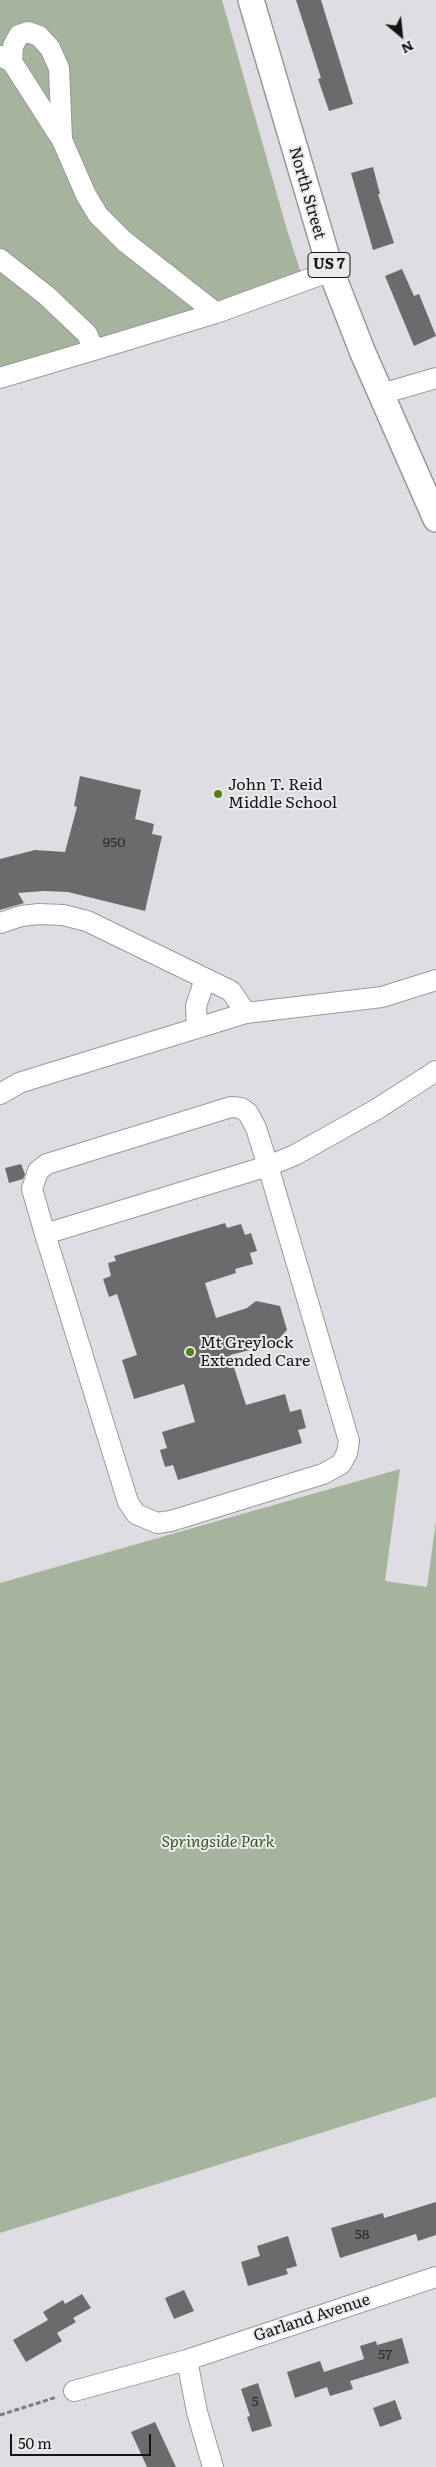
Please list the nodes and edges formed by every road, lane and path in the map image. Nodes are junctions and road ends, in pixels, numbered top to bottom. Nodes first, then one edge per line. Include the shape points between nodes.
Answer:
1 (251, 0) edge
2 (6, 59) edge
3 (62, 140) junction
4 (0, 259) edge
5 (331, 271) junction
6 (216, 313) junction
7 (94, 350) junction
8 (0, 378) edge
9 (436, 378) edge
10 (381, 394) junction
11 (436, 519) edge
12 (0, 923) edge
13 (205, 978) junction
14 (436, 980) edge
15 (246, 1013) junction
16 (197, 1027) junction
17 (436, 1071) edge
18 (0, 1094) edge
19 (268, 1166) junction
20 (45, 1234) junction
21 (436, 2277) edge
22 (188, 2360) junction
23 (74, 2392) joint
24 (0, 2415) edge
25 (213, 2467) edge

1 - 5 main road, North Street / US 7
2 - 3 street
2 - 3 street via 19,35 28,32 39,36 50,48 59,68
3 - 6 street via 86,196 98,215 124,241
4 - 7 street via 47,296 87,334
5 - 6 street
5 - 10 main road, North Street / US 7
6 - 7 street
7 - 8 street
9 - 10 street
10 - 11 main road, North Street / US 7
12 - 13 street via 39,914 87,921
13 - 15 street via 231,991
13 - 16 street via 196,1006
14 - 15 street via 382,997
15 - 16 street
16 - 18 street via 19,1083
17 - 19 street via 323,1140
19 - 20 street
19 - 20 street via 253,1120 241,1108 231,1107 55,1160 38,1171 32,1189
19 - 20 street via 349,1441 347,1454 342,1464 323,1474 170,1521 157,1523 146,1520 136,1514 128,1502
21 - 22 street, Garland Avenue
22 - 23 street, Garland Avenue
22 - 25 street via 197,2412
23 - 24 path

